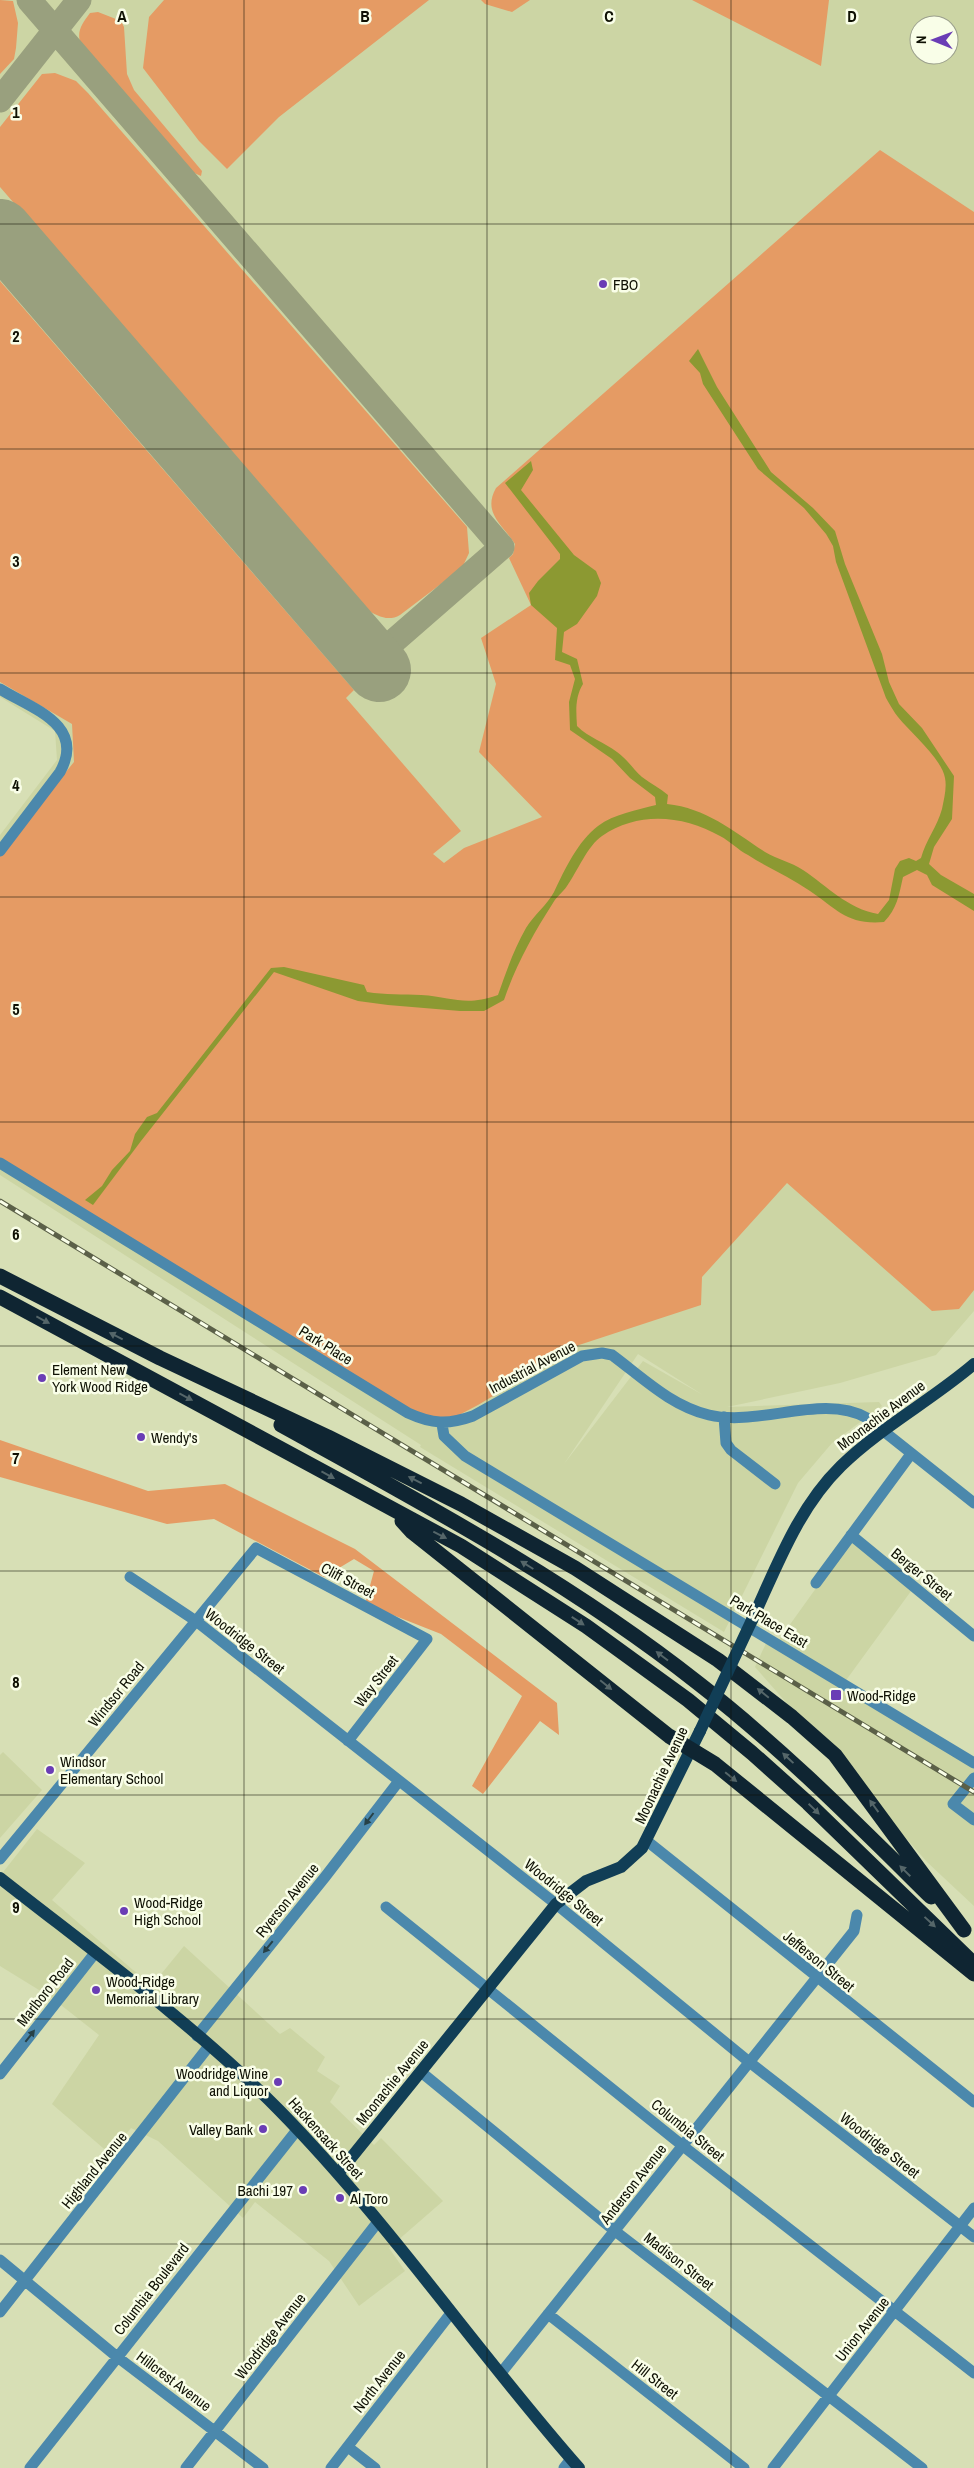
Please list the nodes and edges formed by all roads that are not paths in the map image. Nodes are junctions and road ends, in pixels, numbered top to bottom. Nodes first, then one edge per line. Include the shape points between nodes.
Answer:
1 (0, 688) edge
2 (0, 851) edge
3 (0, 1164) edge
4 (0, 1276) edge
5 (0, 1297) edge
6 (160, 1358) junction
7 (974, 1364) edge
8 (724, 1417) junction
9 (442, 1424) junction
10 (883, 1431) junction
11 (911, 1454) junction
12 (775, 1484) dead end
13 (974, 1503) edge
14 (396, 1513) junction
15 (851, 1535) junction
16 (256, 1548) joint
17 (130, 1577) dead end
18 (816, 1583) dead end
19 (196, 1621) junction
20 (974, 1636) edge
21 (427, 1639) joint
22 (730, 1668) junction
23 (348, 1741) junction
24 (691, 1749) junction
25 (974, 1763) edge
26 (974, 1778) edge
27 (399, 1781) junction
28 (974, 1820) edge
29 (647, 1841) junction
30 (0, 1860) edge
31 (0, 1878) edge
32 (556, 1904) junction
33 (386, 1906) dead end
34 (857, 1915) dead end
35 (969, 1935) edge
36 (95, 1953) junction
37 (974, 1964) edge
38 (974, 1974) edge
39 (816, 1978) junction
40 (489, 1988) junction
41 (196, 2036) junction
42 (209, 2046) junction
43 (748, 2061) junction
44 (422, 2072) junction
45 (0, 2074) edge
46 (974, 2102) edge
47 (297, 2130) junction
48 (682, 2146) junction
49 (338, 2174) junction
50 (974, 2208) edge
51 (377, 2223) junction
52 (960, 2227) junction
53 (615, 2231) junction
54 (974, 2237) edge
55 (0, 2260) edge
56 (25, 2280) junction
57 (0, 2312) edge
58 (894, 2312) junction
59 (451, 2313) junction
60 (548, 2314) junction
61 (116, 2356) junction
62 (501, 2373) junction
63 (974, 2373) edge
64 (829, 2396) junction
65 (215, 2431) junction
66 (348, 2447) junction
67 (571, 2465) edge
68 (30, 2468) edge
69 (186, 2468) edge
70 (262, 2468) edge
71 (331, 2468) edge
72 (375, 2468) edge
73 (744, 2468) edge
74 (773, 2468) edge
75 (922, 2468) edge

1 - 2 street via 54,722 68,742 66,762 60,772
3 - 9 street, Park Place via 408,1413
6 -> 4 highway
5 -> 14 highway
22 -> 6 highway via 574,1568 452,1500
35 -> 6 highway via 836,1803 763,1736 648,1646 555,1582 456,1522
7 - 10 main road, Moonachie Avenue
8 - 9 street, Industrial Avenue via 683,1406 612,1355 602,1353 582,1356 473,1416
8 - 10 street, Industrial Avenue via 756,1418 817,1410 856,1411
8 - 12 street via 726,1443 731,1450
9 - 25 street, Park Place East via 444,1436 456,1449
10 - 11 street, Industrial Avenue
10 - 22 main road, Moonachie Avenue, bridge via 840,1467 807,1509 785,1548
11 - 13 street, Industrial Avenue
11 - 15 street
14 -> 24 highway via 412,1532 669,1736
14 -> 37 highway via 461,1546 533,1591 688,1700 808,1803
15 - 18 street
15 - 20 street, Berger Street
16 - 19 street, Windsor Road
16 - 21 street, Cliff Street
17 - 19 street, Woodridge Street
19 - 23 street, Woodridge Street
19 - 30 street, Windsor Road
21 - 23 street, Way Street
22 - 24 main road, Moonachie Avenue, bridge
35 -> 22 highway via 835,1755
23 - 27 street, Woodridge Street
24 - 29 main road, Moonachie Avenue
24 -> 38 highway via 715,1764
26 - 28 street via 953,1804
27 - 32 street, Woodridge Street
27 -> 41 street, Ryerson Avenue
29 - 32 main road, Moonachie Avenue via 621,1867 581,1884
29 - 39 street, Jefferson Street
31 - 36 main road, Hackensack Street
32 - 40 main road, Moonachie Avenue
32 - 43 street, Woodridge Street
33 - 40 street, Columbia Street
34 - 39 street, Anderson Avenue via 854,1930
36 - 41 main road, Hackensack Street
45 -> 36 street, Marlboro Road
39 - 43 street, Anderson Avenue
39 - 46 street, Jefferson Street
40 - 44 main road, Moonachie Avenue
40 - 48 street, Columbia Street
41 - 42 main road, Hackensack Street
42 - 47 main road, Hackensack Street
42 - 56 street, Highland Avenue
43 - 48 street, Anderson Avenue
43 - 52 street, Woodridge Street
44 - 49 main road, Moonachie Avenue
44 - 53 street, Madison Street
47 - 49 main road, Hackensack Street
47 - 61 street, Columbia Boulevard
48 - 53 street, Anderson Avenue
48 - 58 street, Columbia Street
49 - 51 main road, Hackensack Street
50 - 52 street, Union Avenue
51 - 59 main road, Hackensack Street
51 - 65 street, Woodridge Avenue
52 - 54 street, Woodridge Street
52 - 58 street, Union Avenue
53 - 60 street, Anderson Avenue
53 - 64 street, Madison Street
55 - 56 street, Hillcrest Avenue
56 - 57 street, Highland Avenue
56 - 61 street, Hillcrest Avenue
58 - 63 street, Columbia Street
58 - 64 street, Union Avenue
59 - 62 main road, Hackensack Street
59 - 66 street, North Avenue
60 - 62 street, Anderson Avenue
60 - 73 street, Hill Street
61 - 65 street, Hillcrest Avenue
61 - 68 street, Columbia Boulevard
62 - 67 main road, Hackensack Street
64 - 74 street, Union Avenue
64 - 75 street, Madison Street
65 - 69 street, Woodridge Avenue
65 - 70 street, Hillcrest Avenue
66 - 71 street, North Avenue
66 - 72 street

